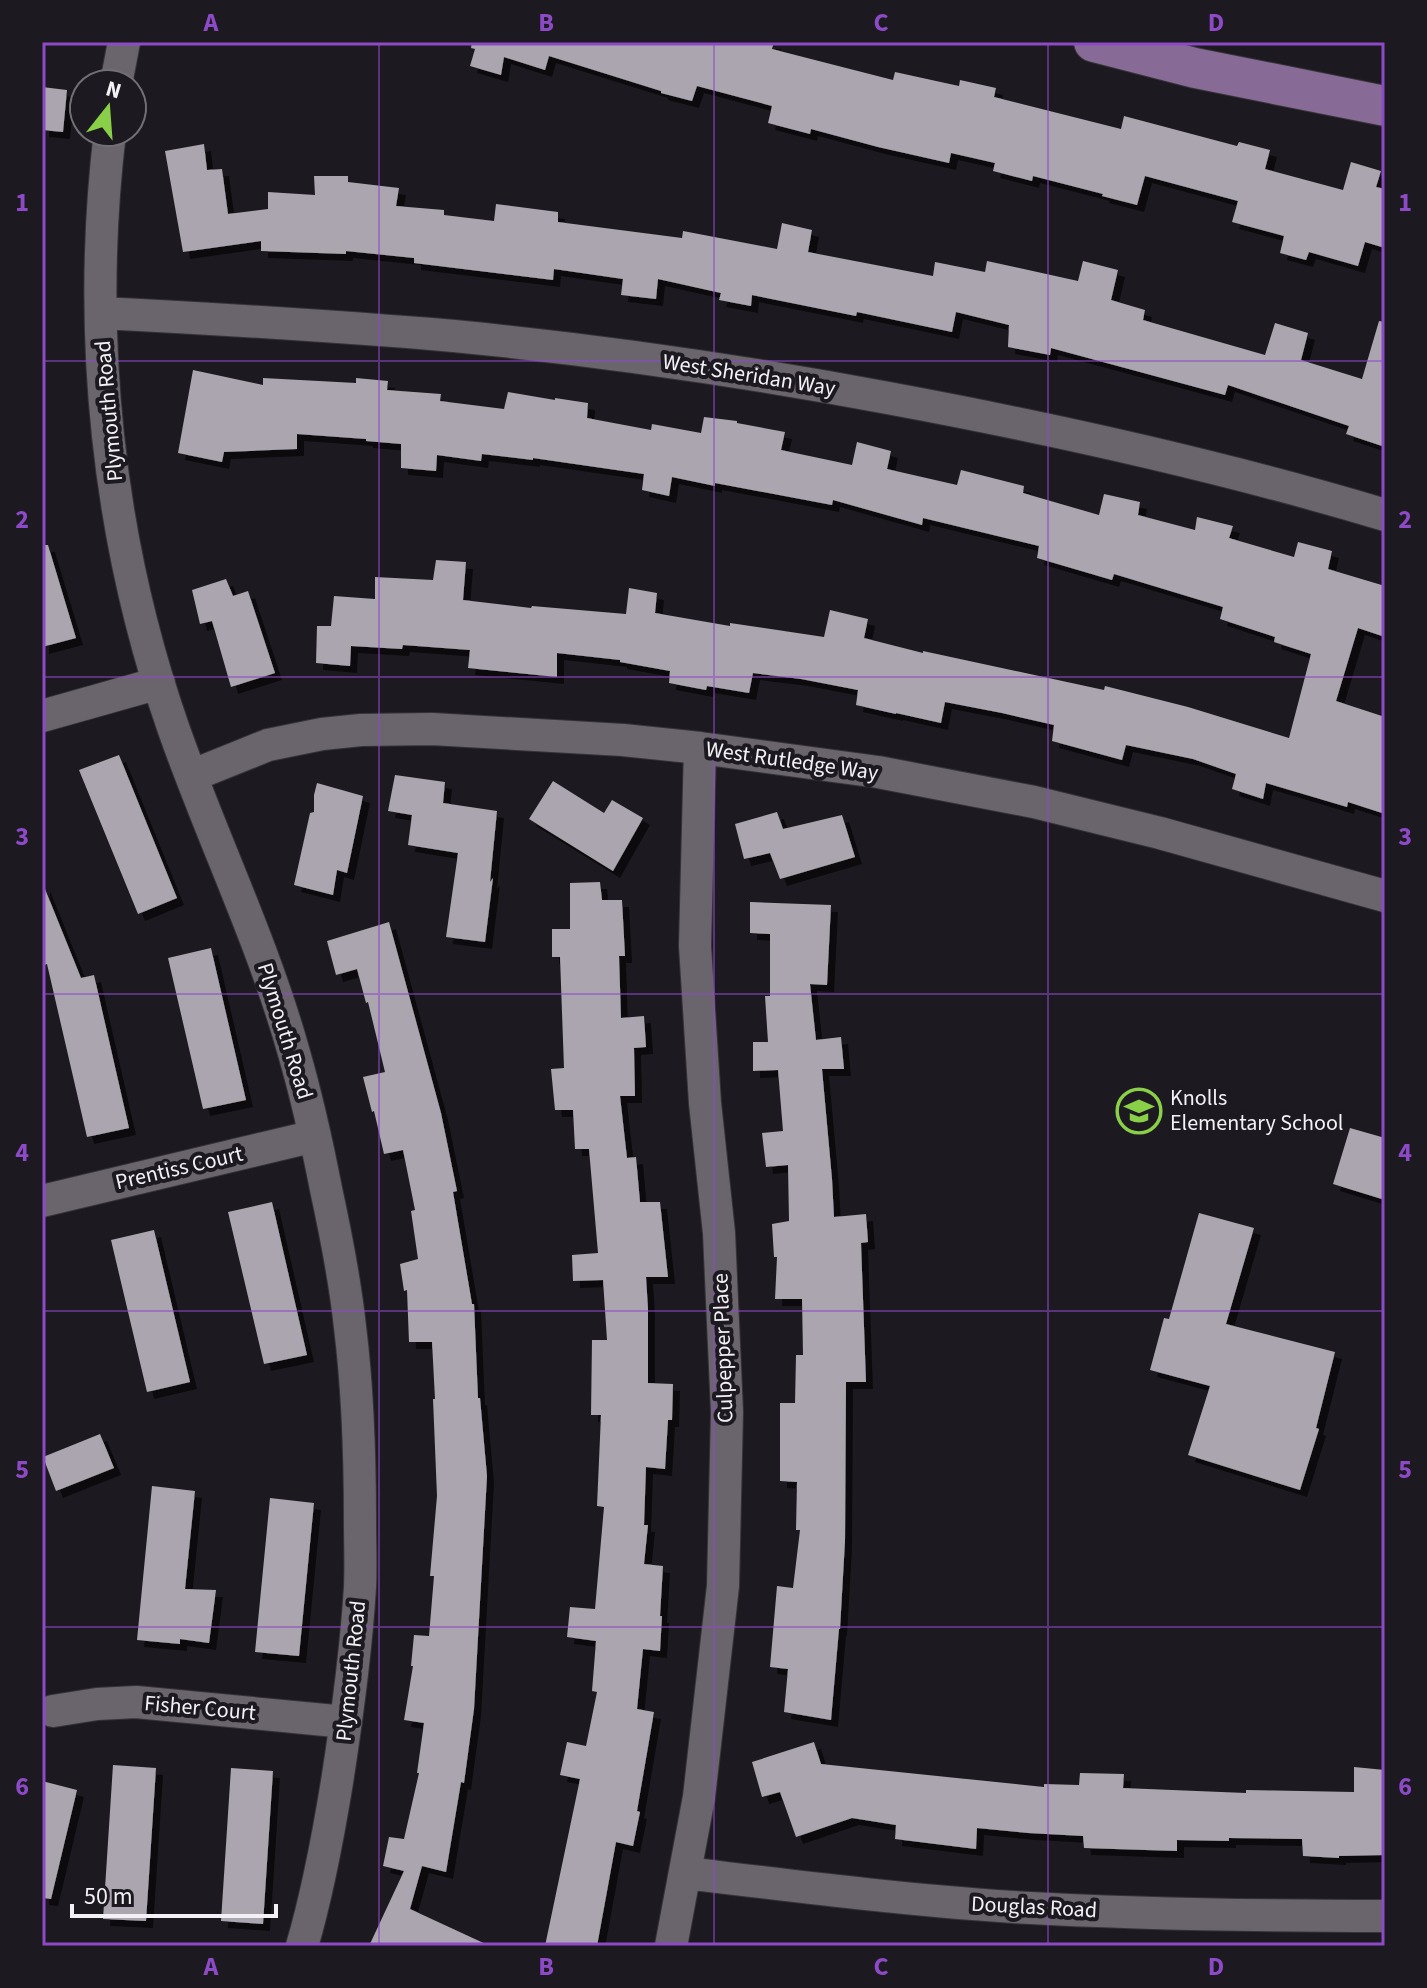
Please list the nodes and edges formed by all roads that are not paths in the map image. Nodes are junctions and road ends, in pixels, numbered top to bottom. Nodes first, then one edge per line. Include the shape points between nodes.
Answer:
1 (124, 42) edge
2 (1094, 42) edge
3 (119, 68) edge
4 (1385, 106) edge
5 (108, 148) edge
6 (101, 313) junction
7 (1385, 515) edge
8 (159, 683) junction
9 (42, 716) edge
10 (700, 748) junction
11 (191, 776) junction
12 (1385, 896) edge
13 (315, 1136) junction
14 (42, 1201) edge
15 (53, 1711) dead end
16 (346, 1722) junction
17 (685, 1873) junction
18 (1385, 1916) edge
19 (302, 1946) edge
20 (671, 1946) edge

1 - 3 street
2 - 4 main road
5 - 6 street, Plymouth Road
6 - 7 street, West Sheridan Way via 455,336 777,377 1013,421
6 - 8 street, Plymouth Road via 105,411 124,547
8 - 9 street
8 - 11 street, Plymouth Road
10 - 11 street, West Rutledge Way via 497,732 361,730 268,745
10 - 12 street, West Rutledge Way via 878,772 1034,802
10 - 17 street, Culpepper Place via 695,946 719,1233 727,1412 723,1586
11 - 13 street, Plymouth Road via 268,971
13 - 14 street, Prentiss Court
13 - 16 street, Plymouth Road via 351,1330 360,1455 360,1587
15 - 16 street, Fisher Court via 136,1702
16 - 19 street, Plymouth Road via 325,1850
17 - 18 street, Douglas Road via 1012,1907
17 - 20 street, Culpepper Place

